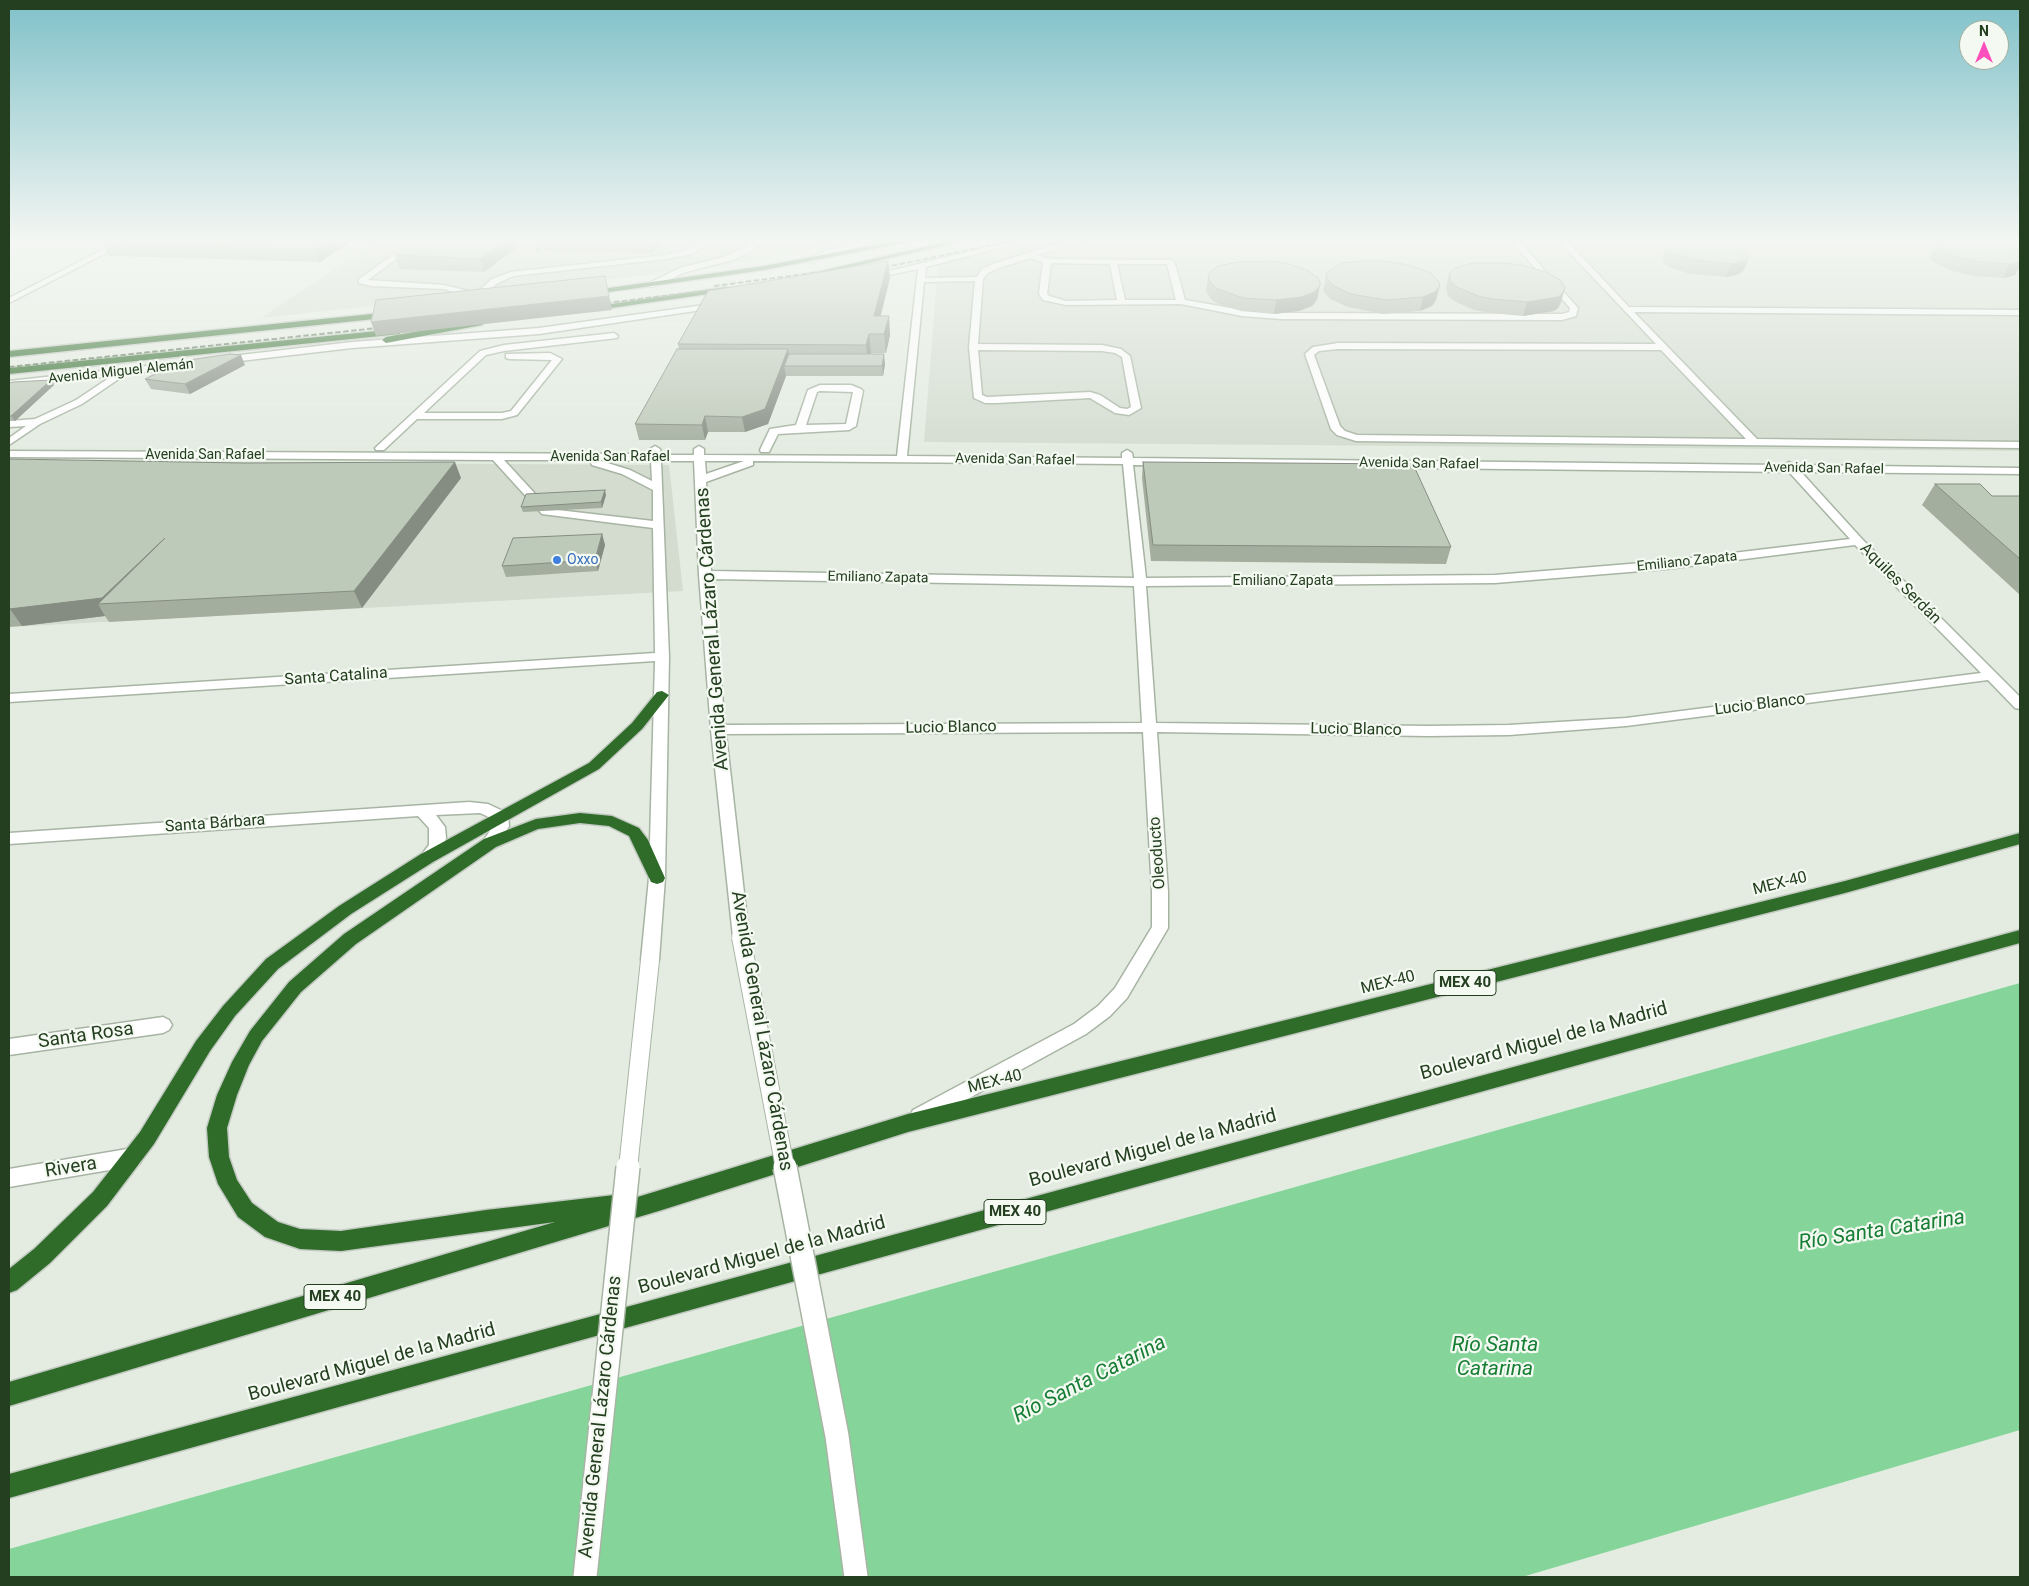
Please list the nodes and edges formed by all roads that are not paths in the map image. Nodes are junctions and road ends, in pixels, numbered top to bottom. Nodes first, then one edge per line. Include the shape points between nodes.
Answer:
1 (660, 313) edge
2 (918, 313) edge
3 (976, 313) edge
4 (1245, 313) edge
5 (1573, 313) edge
6 (1631, 313) edge
7 (398, 315) edge
8 (224, 333) junction
9 (614, 336) dead end
10 (352, 346) junction
11 (973, 347) junction
12 (1664, 347) junction
13 (9, 354) edge
14 (480, 355) junction
15 (9, 360) edge
16 (9, 371) edge
17 (124, 371) junction
18 (9, 384) edge
19 (415, 416) junction
20 (37, 422) junction
21 (9, 424) edge
22 (800, 428) junction
23 (9, 442) edge
24 (1755, 442) junction
25 (9, 446) edge
26 (2020, 446) edge
27 (380, 448) junction
28 (655, 453) junction
29 (9, 454) edge
30 (699, 454) junction
31 (767, 454) junction
32 (903, 455) junction
33 (496, 457) junction
34 (570, 457) junction
35 (1128, 457) junction
36 (1782, 459) junction
37 (2020, 462) edge
38 (1792, 468) junction
39 (2020, 471) edge
40 (701, 480) junction
41 (658, 488) junction
42 (658, 525) junction
43 (1858, 541) junction
44 (705, 575) junction
45 (1140, 582) junction
46 (662, 657) junction
47 (1991, 676) junction
48 (662, 695) junction
49 (9, 698) edge
50 (2020, 705) edge
51 (1150, 727) junction
52 (718, 730) junction
53 (420, 810) junction
54 (500, 816) junction
55 (9, 839) edge
56 (2020, 839) edge
57 (490, 844) junction
58 (427, 858) junction
59 (657, 878) junction
60 (2020, 936) edge
61 (163, 1025) dead end
62 (9, 1047) edge
63 (908, 1123) junction
64 (133, 1157) junction
65 (9, 1178) edge
66 (662, 1200) junction
67 (9, 1282) edge
68 (9, 1394) edge
69 (9, 1486) edge
70 (585, 1577) edge
71 (856, 1577) edge

1 - 10 street, Avenida Miguel Alemán via 540,331
2 - 32 street
3 - 11 street
4 - 5 street via 1562,317
6 - 12 street
7 - 8 highway, Avenida Miguel Alemán
8 - 13 highway, Avenida Miguel Alemán
8 - 15 highway
9 - 14 street via 504,348
10 - 16 highway, Avenida Miguel Alemán via 488,322
10 - 17 street, Avenida Miguel Alemán
11 - 11 street via 1102,348 1118,351 1126,356 1136,408 1129,412 1118,411 1090,395 985,400 978,396
12 - 24 street
12 - 24 street via 1338,346 1316,349 1309,354 1335,426 1341,433 1356,438
14 - 19 street
14 - 19 street via 550,356 557,359 514,413 502,416
17 - 18 street, Avenida Miguel Alemán
17 - 20 street via 79,402
19 - 27 street
20 - 21 street
20 - 23 street
22 - 22 street via 849,426 858,391 850,388 813,390
22 - 31 street via 774,431
24 - 26 street
25 - 27 street, Avenida San Rafael
27 - 28 street, Avenida San Rafael
28 - 30 street, Avenida San Rafael
28 - 34 street, Avenida San Rafael
28 - 41 street, Avenida General Lázaro Cárdenas
29 - 33 street, Avenida San Rafael
30 - 31 street, Avenida San Rafael
30 - 40 street, Avenida General Lázaro Cárdenas
31 - 32 street, Avenida San Rafael
31 - 40 street
32 - 35 street, Avenida San Rafael
33 - 34 street, Avenida San Rafael
33 - 42 street via 546,512
34 - 41 street via 608,465
35 - 36 street, Avenida San Rafael
35 - 38 street, Avenida San Rafael
35 - 45 street, Oleoducto
36 - 37 street, Avenida San Rafael
36 - 38 street, Aquiles Serdán
38 - 39 street, Avenida San Rafael
38 - 43 street, Aquiles Serdán
40 - 44 street, Avenida General Lázaro Cárdenas
41 - 42 street, Avenida General Lázaro Cárdenas
42 - 46 street, Avenida General Lázaro Cárdenas
43 - 45 street, Emiliano Zapata via 1666,565 1495,579
43 - 47 street, Aquiles Serdán
44 - 45 street, Emiliano Zapata
44 - 52 street, Avenida General Lázaro Cárdenas
45 - 51 street, Oleoducto
46 - 48 street, Avenida General Lázaro Cárdenas
46 - 49 street, Santa Catalina
47 - 50 street, Aquiles Serdán
47 - 51 street, Lucio Blanco via 1564,728 1429,731
48 - 54 highway via 633,731 594,766
48 - 59 street, Avenida General Lázaro Cárdenas
51 - 52 street, Lucio Blanco
51 - 63 street, Oleoducto via 1160,928 1121,993 1080,1029
52 - 71 street, Avenida General Lázaro Cárdenas, bridge via 741,937 837,1436
53 - 54 street, Santa Bárbara via 484,808
53 - 55 street, Santa Bárbara
53 - 58 street via 437,827 436,846
54 - 57 street via 501,826
54 - 58 highway
56 - 63 highway, MEX-40 / MEX 40 via 1846,887
57 - 59 highway via 536,824 580,818 612,821 634,832
57 - 66 highway via 350,939 295,987 274,1011 241,1062 226,1095 217,1128 219,1157 228,1184 244,1210 272,1230 300,1239 341,1241
58 - 64 highway via 345,910 261,976 229,1011 204,1046
59 - 70 street, Avenida General Lázaro Cárdenas, bridge
60 - 69 highway, Boulevard Miguel de la Madrid / MEX 40
61 - 62 street, Santa Rosa
63 - 66 highway, MEX 40
64 - 65 street, Rivera
64 - 67 highway via 100,1199
66 - 68 highway, MEX 40

